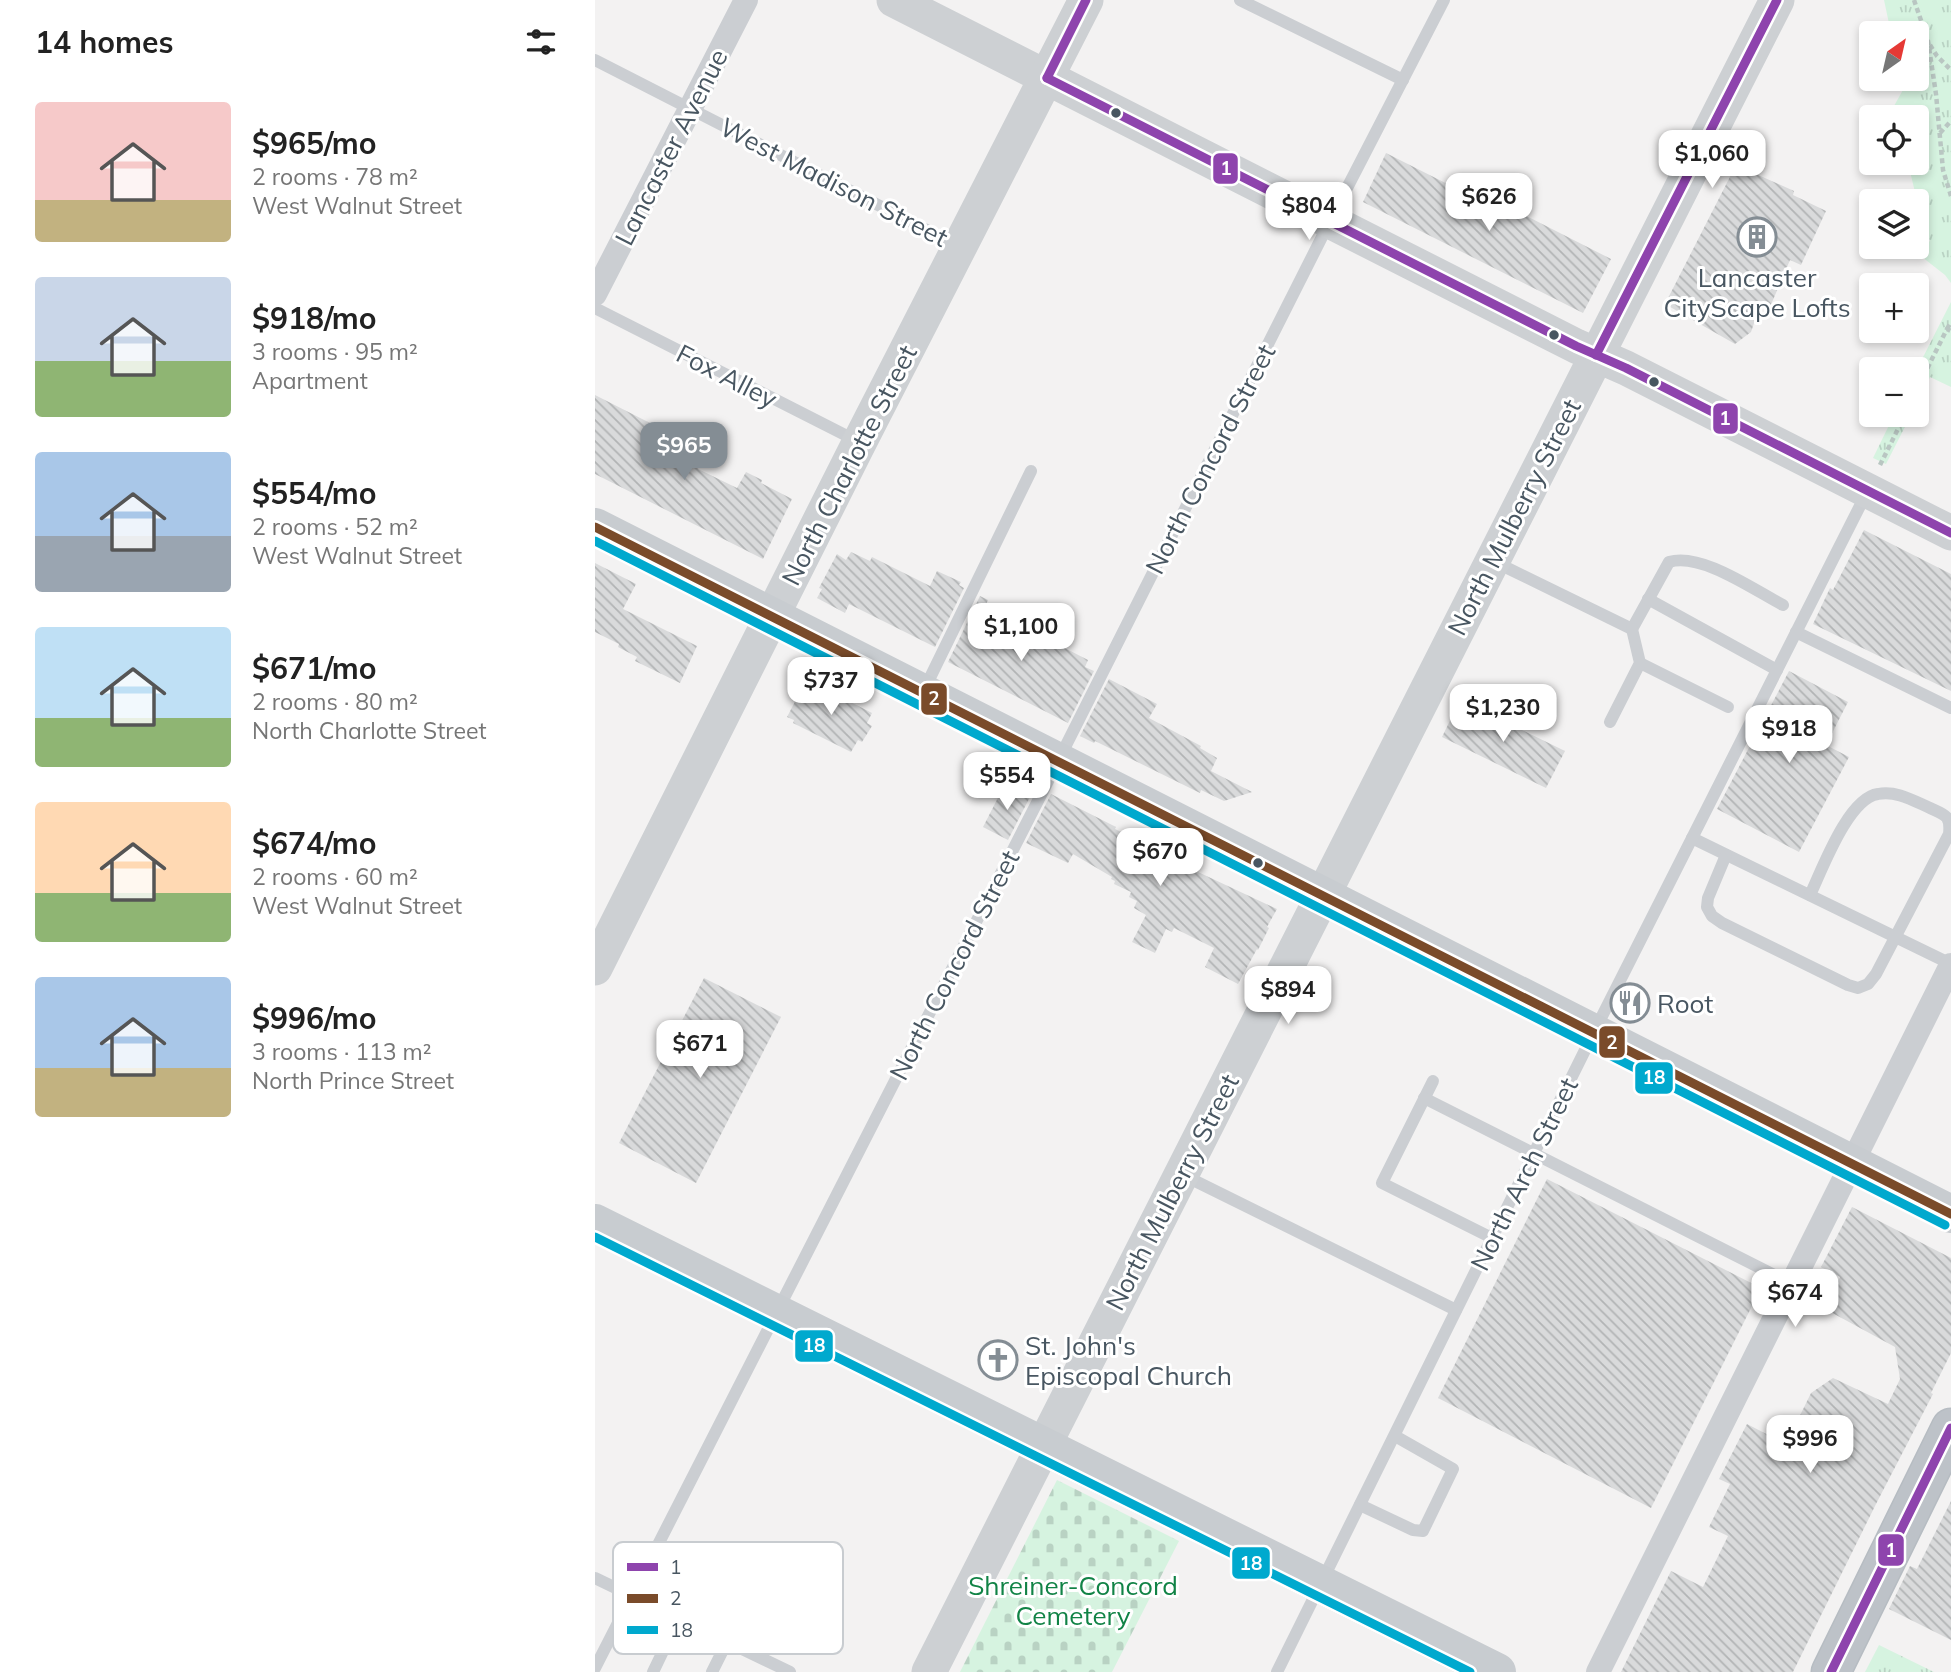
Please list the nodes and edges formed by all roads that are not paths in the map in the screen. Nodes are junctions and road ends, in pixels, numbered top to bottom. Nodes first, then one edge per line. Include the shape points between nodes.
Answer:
1 (746, 0) edge
2 (894, 0) edge
3 (1086, 0) edge
4 (1240, 0) edge
5 (1444, 0) edge
6 (1777, 0) edge
7 (595, 60) edge
8 (1047, 78) junction
9 (1402, 80) junction
10 (690, 109) junction
11 (1330, 221) junction
12 (961, 247) junction
13 (595, 294) edge
14 (595, 308) edge
15 (1596, 355) junction
16 (859, 443) junction
17 (1031, 471) dead end
18 (1873, 478) junction
19 (595, 527) edge
20 (1951, 533) edge
21 (1492, 561) junction
22 (1647, 599) junction
23 (1783, 605) dead end
24 (772, 617) junction
25 (1632, 629) junction
26 (1796, 632) junction
27 (1640, 663) junction
28 (1777, 670) junction
29 (922, 693) junction
30 (1728, 707) dead end
31 (1951, 708) edge
32 (1610, 722) dead end
33 (1058, 762) junction
34 (1692, 838) junction
35 (1726, 855) junction
36 (1322, 895) junction
37 (1810, 895) junction
38 (1896, 937) junction
39 (1951, 965) edge
40 (595, 968) edge
41 (1594, 1032) junction
42 (1433, 1081) dead end
43 (1424, 1098) junction
44 (1534, 1154) junction
45 (1852, 1164) junction
46 (1181, 1174) junction
47 (1951, 1214) edge
48 (595, 1223) edge
49 (1492, 1238) junction
50 (1792, 1284) junction
51 (1457, 1310) junction
52 (775, 1313) junction
53 (1951, 1428) edge
54 (1395, 1436) junction
55 (1043, 1446) junction
56 (1360, 1506) junction
57 (659, 1542) edge
58 (595, 1578) edge
59 (1321, 1585) junction
60 (613, 1586) edge
61 (613, 1632) edge
62 (662, 1654) edge
63 (721, 1654) edge
64 (752, 1654) edge
65 (595, 1668) edge
66 (653, 1672) edge
67 (712, 1672) edge
68 (790, 1672) edge
69 (929, 1672) edge
70 (1277, 1672) edge
71 (1497, 1672) edge
72 (1598, 1672) edge
73 (1831, 1672) edge

1 - 10 street, Lancaster Avenue
2 - 8 street
3 - 8 street, North Charlotte Street
4 - 9 lane
5 - 9 lane, North Concord Street
6 - 15 street, North Mulberry Street
7 - 10 lane, West Madison Street
8 - 11 street
8 - 12 street, North Charlotte Street
9 - 11 lane, North Concord Street
10 - 12 lane, West Madison Street
10 - 13 street, Lancaster Avenue
11 - 15 street
11 - 33 lane, North Concord Street
12 - 16 street, North Charlotte Street
14 - 16 lane, Fox Alley
15 - 18 street
15 - 21 street, North Mulberry Street
16 - 24 street, North Charlotte Street
17 - 29 lane
18 - 20 street
18 - 26 lane, North Arch Street
19 - 24 main road
21 - 25 lane
21 - 36 street, North Mulberry Street
22 - 23 lane via 1669,562 1679,559 1710,565
22 - 25 lane
22 - 28 lane
24 - 29 main road
24 - 40 street, North Charlotte Street
25 - 27 lane
26 - 28 lane, North Arch Street
26 - 31 lane
27 - 30 lane
27 - 32 lane
28 - 34 lane, North Arch Street
29 - 33 main road
33 - 36 main road
33 - 52 lane, North Concord Street
34 - 35 lane
34 - 41 lane, North Arch Street
35 - 37 lane
35 - 38 lane via 1708,898 1712,916 1848,985 1868,984
36 - 41 main road
36 - 46 street, North Mulberry Street
37 - 38 lane
37 - 38 lane via 1846,820 1864,800 1877,793 1900,795 1946,815 1948,834
38 - 39 lane
39 - 45 street
41 - 44 lane, North Arch Street
41 - 45 main road
42 - 43 lane
43 - 44 lane
43 - 49 lane via 1382,1183
44 - 49 lane, North Arch Street
44 - 50 lane
45 - 47 main road
45 - 50 street
46 - 51 lane
46 - 55 street, North Mulberry Street
48 - 52 main road
49 - 51 lane, North Arch Street
50 - 72 street
51 - 54 lane, North Arch Street
52 - 55 main road
52 - 57 lane, North Concord Street
53 - 73 highway
54 - 56 lane, North Arch Street
54 - 56 lane via 1453,1469 1423,1531
55 - 59 main road
55 - 69 street, North Mulberry Street
56 - 59 lane, North Arch Street
58 - 60 lane
59 - 70 lane, North Arch Street
59 - 71 main road
61 - 65 lane, North Concord Street
62 - 66 lane
63 - 67 lane
64 - 68 lane

